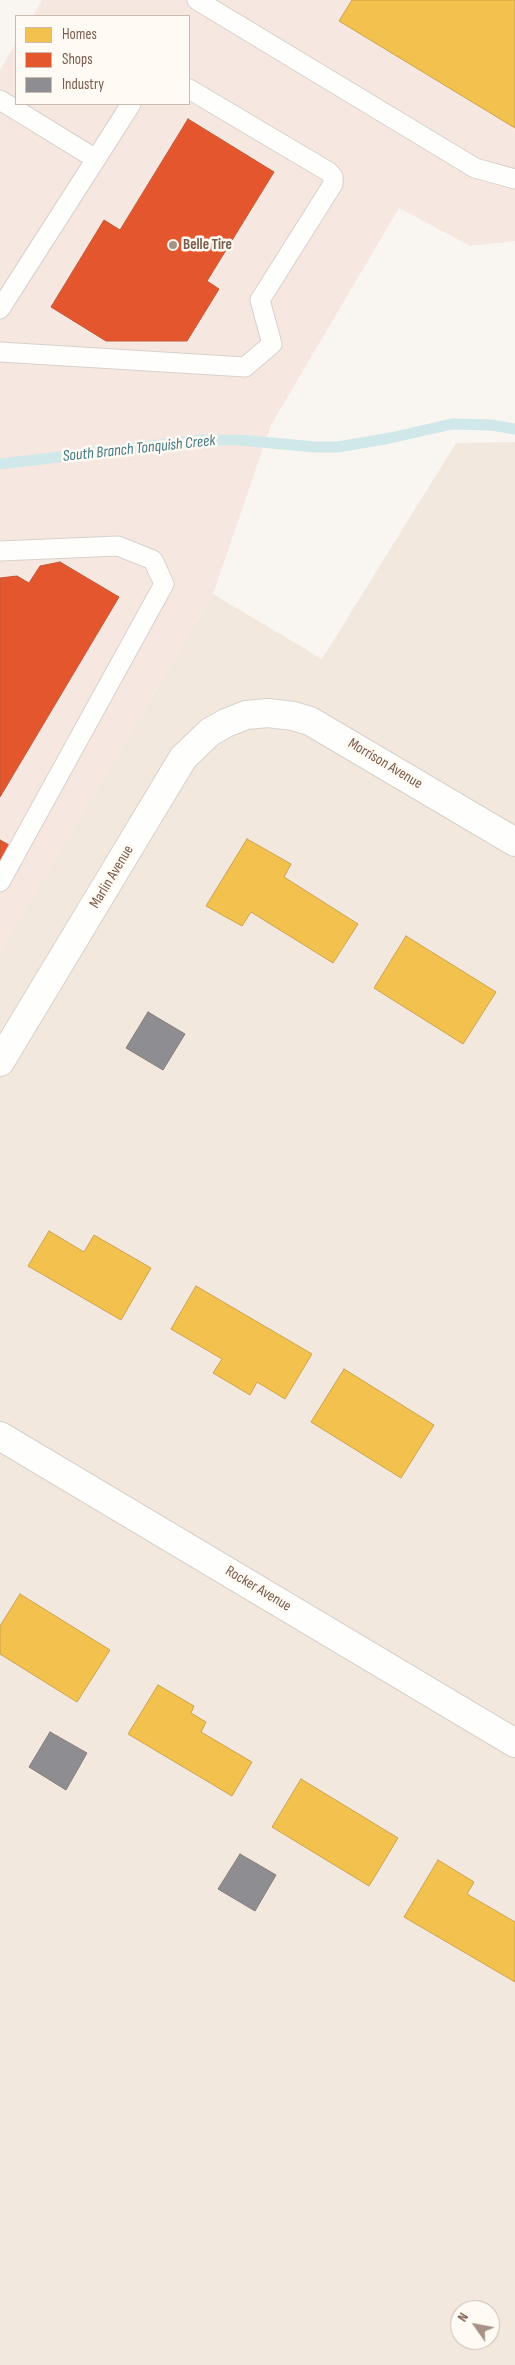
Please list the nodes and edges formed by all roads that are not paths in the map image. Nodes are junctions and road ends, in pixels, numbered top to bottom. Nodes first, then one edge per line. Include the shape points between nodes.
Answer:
1 (197, 0) edge
2 (190, 90) edge
3 (0, 100) edge
4 (130, 105) edge
5 (96, 159) junction
6 (515, 179) edge
7 (0, 309) edge
8 (0, 352) edge
9 (0, 551) edge
10 (246, 715) joint
11 (515, 842) edge
12 (0, 882) edge
13 (0, 1062) edge
14 (0, 1436) edge
15 (515, 1743) edge

1 - 6 lane via 475,168
2 - 8 lane via 333,177 333,184 260,300 272,344 245,367
3 - 5 lane
4 - 5 lane
5 - 7 lane
9 - 12 lane via 118,546 153,560 164,584
10 - 11 street, Morrison Avenue via 268,713 310,721
10 - 13 street, Marlin Avenue via 210,732 183,758
14 - 15 street, Rocker Avenue

